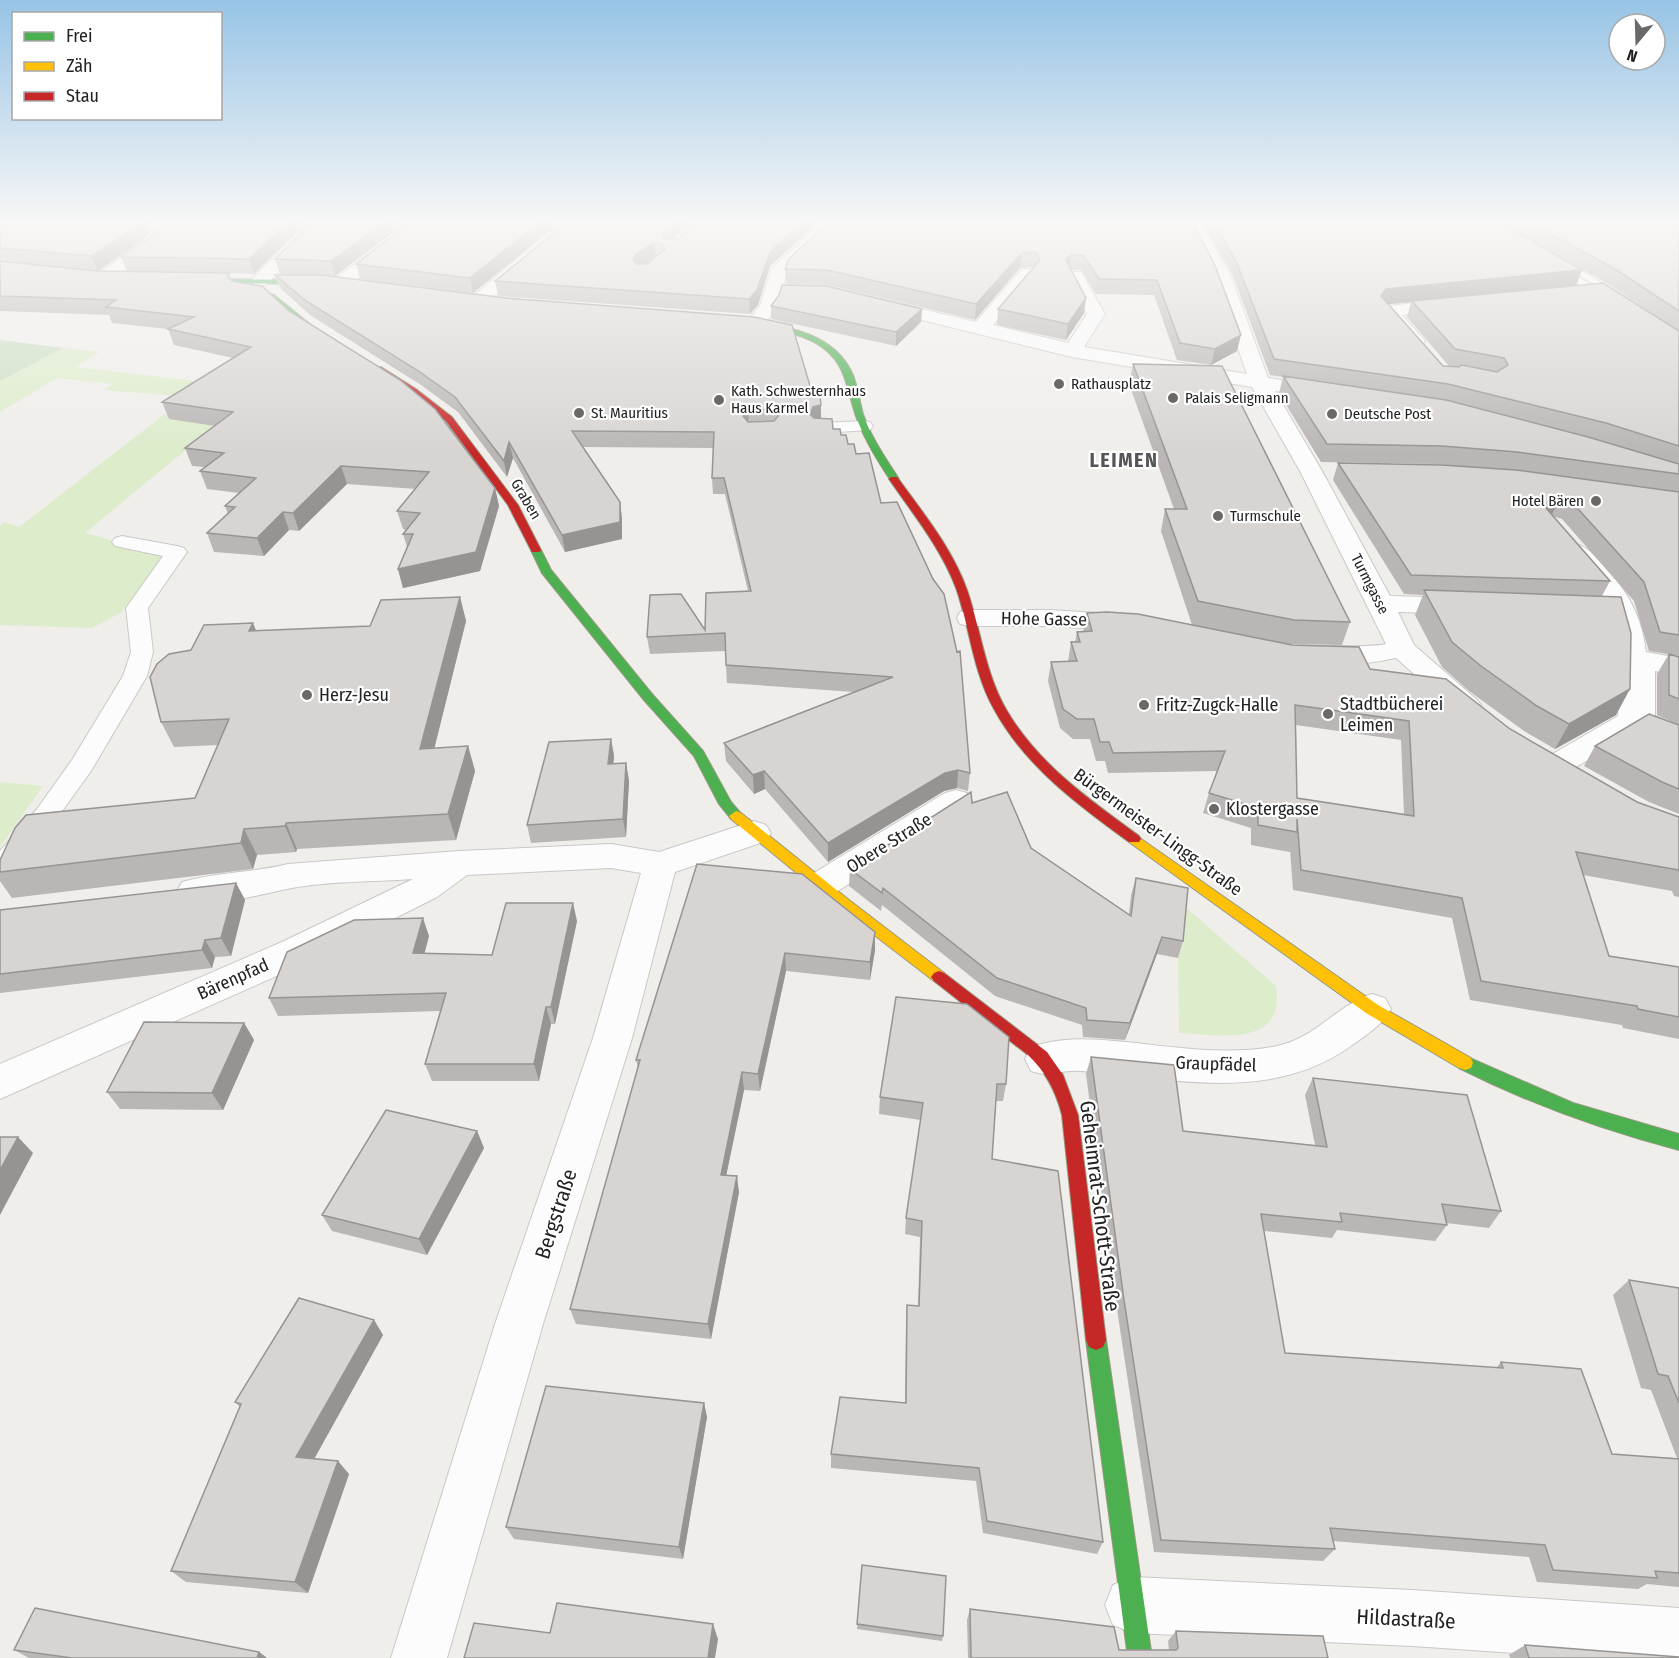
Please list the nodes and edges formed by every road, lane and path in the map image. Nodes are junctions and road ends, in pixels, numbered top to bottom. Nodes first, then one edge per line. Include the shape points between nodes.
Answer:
1 (279, 299) edge
2 (771, 299) edge
3 (862, 299) edge
4 (1005, 299) edge
5 (1088, 299) edge
6 (1230, 299) edge
7 (1614, 299) edge
8 (471, 301) edge
9 (1468, 302) edge
10 (498, 304) edge
11 (732, 321) edge
12 (755, 323) junction
13 (980, 329) junction
14 (1679, 341) edge
15 (348, 350) edge
16 (1072, 351) junction
17 (1428, 355) edge
18 (367, 362) edge
19 (1260, 383) junction
20 (1348, 396) edge
21 (864, 426) junction
22 (821, 428) edge
23 (1558, 532) edge
24 (123, 542) dead end
25 (1382, 604) junction
26 (1486, 606) edge
27 (970, 618) junction
28 (1153, 626) edge
29 (1402, 649) junction
30 (1286, 654) edge
31 (1679, 668) edge
32 (1488, 722) edge
33 (1679, 738) edge
34 (1586, 783) edge
35 (956, 801) edge
36 (754, 833) junction
37 (459, 863) junction
38 (660, 864) junction
39 (0, 870) edge
40 (821, 885) junction
41 (161, 895) edge
42 (1372, 1009) junction
43 (1045, 1059) junction
44 (0, 1082) edge
45 (1679, 1142) edge
46 (1133, 1605) junction
47 (1679, 1636) edge
48 (419, 1658) edge
49 (1140, 1658) edge

1 - 15 street via 302,321
2 - 12 street via 769,308
3 - 13 street
4 - 13 street
5 - 16 street via 1096,314
6 - 19 street, Turmgasse
7 - 14 street
8 - 10 street
9 - 17 street via 1388,311
11 - 12 street, Bürgermeister-Lingg-Straße
12 - 21 street, Bürgermeister-Lingg-Straße via 804,336 832,350 849,374
13 - 16 street
16 - 19 street
18 - 36 street, Graben via 449,419 513,505 546,571 699,754 726,804
19 - 20 street
19 - 25 street, Turmgasse via 1323,471
21 - 22 lane
21 - 27 street, Bürgermeister-Lingg-Straße via 946,557
23 - 34 street via 1608,588 1611,611 1634,658 1634,720 1542,758
24 - 39 lane via 177,552 137,608 140,664 82,765
25 - 26 street
25 - 29 street, Turmgasse
27 - 28 street, Hohe Gasse via 1098,620
27 - 42 street, Bürgermeister-Lingg-Straße via 986,681 1002,711 1027,749 1068,791
29 - 30 street via 1365,656
29 - 32 street, Turmgasse
31 - 33 street via 1641,660 1640,722
35 - 40 street, Obere Straße
36 - 38 street
36 - 40 street, Geheimrat-Schott-Straße
37 - 38 street via 611,856
37 - 41 street via 288,876 262,884
37 - 44 street, Bärenpfad via 425,888 295,952
38 - 48 street, Bergstraße via 626,992 519,1324
40 - 43 street, Geheimrat-Schott-Straße
42 - 43 street, Graupfädel via 1329,1041 1277,1064 1205,1066 1073,1054
42 - 45 street, Bürgermeister-Lingg-Straße via 1405,1031 1514,1088 1646,1136
43 - 46 street, Geheimrat-Schott-Straße via 1065,1092 1070,1115
46 - 47 street, Hildastraße
46 - 49 street, Geheimrat-Schott-Straße

